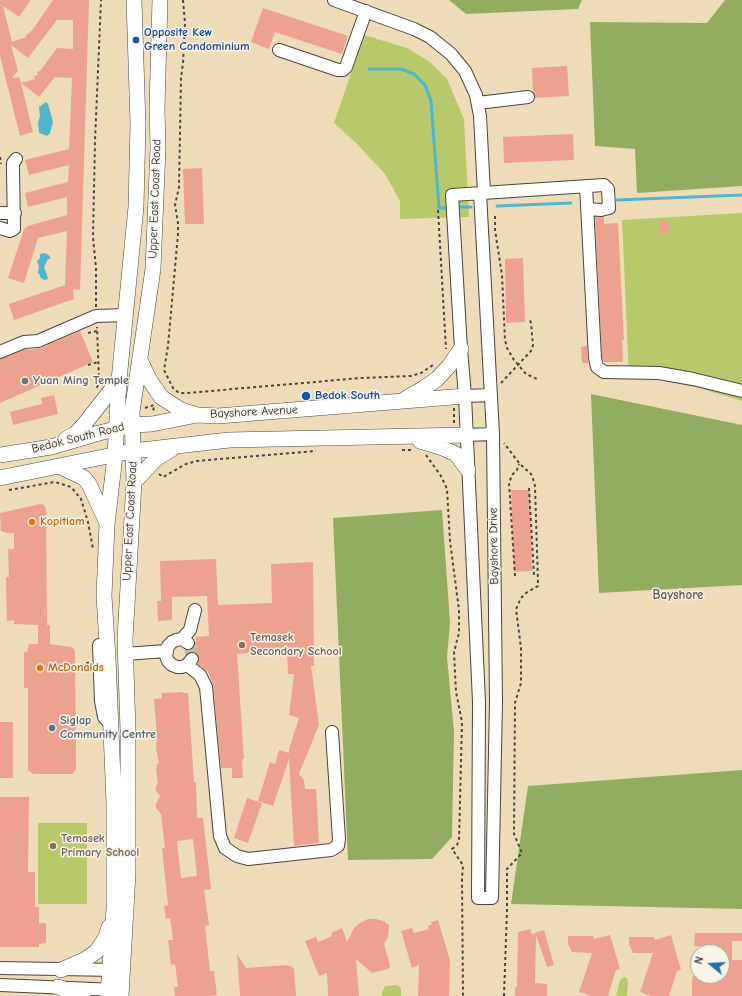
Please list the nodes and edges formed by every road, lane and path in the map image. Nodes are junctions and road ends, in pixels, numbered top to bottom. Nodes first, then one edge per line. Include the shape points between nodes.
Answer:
1 (101, 0) edge
2 (134, 0) edge
3 (160, 0) edge
4 (183, 0) edge
5 (334, 0) edge
6 (366, 12) junction
7 (279, 50) dead end
8 (528, 97) dead end
9 (478, 103) junction
10 (16, 159) dead end
11 (586, 186) junction
12 (482, 193) junction
13 (438, 210) dead end
14 (588, 210) junction
15 (15, 213) junction
16 (0, 214) edge
17 (495, 216) dead end
18 (0, 228) edge
19 (126, 315) junction
20 (96, 316) junction
21 (528, 320) dead end
22 (97, 331) junction
23 (88, 333) dead end
24 (453, 351) junction
25 (0, 352) edge
26 (140, 360) junction
27 (98, 362) junction
28 (437, 362) dead end
29 (88, 365) dead end
30 (518, 366) junction
31 (119, 380) junction
32 (538, 380) dead end
33 (496, 388) junction
34 (742, 391) edge
35 (95, 394) dead end
36 (459, 396) junction
37 (401, 401) junction
38 (196, 415) junction
39 (132, 425) junction
40 (116, 429) junction
41 (460, 436) junction
42 (493, 439) junction
43 (399, 443) junction
44 (179, 445) junction
45 (51, 447) junction
46 (415, 450) dead end
47 (133, 451) junction
48 (319, 451) dead end
49 (424, 452) dead end
50 (0, 455) edge
51 (115, 456) junction
52 (519, 463) junction
53 (58, 466) junction
54 (468, 470) junction
55 (156, 473) dead end
56 (134, 482) junction
57 (3, 484) edge
58 (529, 488) dead end
59 (107, 524) junction
60 (93, 550) dead end
61 (534, 575) dead end
62 (514, 576) dead end
63 (195, 610) dead end
64 (99, 645) dead end
65 (166, 650) junction
66 (125, 654) junction
67 (111, 725) junction
68 (332, 732) dead end
69 (478, 883) junction
70 (492, 884) junction
71 (114, 909) junction
72 (0, 968) edge
73 (62, 970) junction
74 (116, 970) junction
75 (0, 985) edge
76 (58, 987) junction
77 (115, 993) edge
78 (82, 996) edge
79 (463, 996) edge
80 (504, 996) edge

1 - 20 path via 93,229
2 - 19 main road, Upper East Coast Road via 138,124 136,207
3 - 26 main road, Upper East Coast Road via 153,269
4 - 28 path via 185,23 181,78 180,187 175,205 178,234 164,370 173,388 187,393 411,376
5 - 6 street, Bayshore Drive
6 - 7 street via 343,70
6 - 9 street, Bayshore Drive via 414,29 430,37 451,54 465,72
8 - 9 street
9 - 12 street, Bayshore Drive
10 - 15 street via 13,163
11 - 12 street
11 - 14 street
11 - 14 street via 604,185 608,188 610,206 608,209
12 - 24 street, Bayshore Drive via 452,195
12 - 33 street, Bayshore Drive
13 - 24 path
14 - 34 street via 597,367 604,372 659,373
15 - 16 street
15 - 18 street via 14,229 10,231
17 - 30 path via 506,340 510,354
19 - 20 street
19 - 31 main road, Upper East Coast Road
20 - 22 path
20 - 25 street via 38,341 24,342
21 - 30 path via 531,322 533,345
22 - 23 path
22 - 27 path
24 - 36 street, Bayshore Drive
24 - 37 main road, Bayshore Avenue via 448,366 438,379
26 - 38 main road via 161,397 181,410
26 - 39 main road, Upper East Coast Road via 134,386
27 - 29 path
27 - 35 path via 99,380
30 - 32 path
30 - 33 path
31 - 40 main road, Upper East Coast Road
31 - 45 main road via 76,433
33 - 36 street, Bayshore Avenue
33 - 42 street, Bayshore Drive
36 - 37 main road, Bayshore Avenue
36 - 41 street, Bayshore Drive
36 - 41 path
37 - 38 main road, Bayshore Avenue via 218,416
38 - 39 main road, Bayshore Avenue via 152,424
39 - 40 main road, Bedok South Road
39 - 47 main road, Upper East Coast Road
40 - 45 main road, Bedok South Road
40 - 51 main road, Upper East Coast Road
41 - 42 street
41 - 43 main road
41 - 54 street, Bayshore Drive
42 - 52 path via 504,443
42 - 70 street, Bayshore Drive via 496,702
43 - 44 main road via 229,440
43 - 46 path
43 - 54 main road via 424,442 456,454
44 - 47 main road
44 - 56 main road via 157,458
45 - 50 main road, Bedok South Road
47 - 51 main road, Bedok South Road
47 - 56 main road, Upper East Coast Road
48 - 55 path via 197,461 163,477
49 - 79 path via 447,489 450,541 459,610 459,633 454,652 456,692 462,722 459,840 452,849 463,865
51 - 53 main road, Bedok South Road
51 - 59 main road, Upper East Coast Road
52 - 62 path via 509,483
52 - 80 path via 531,474 535,486 538,586 521,598 516,610 521,648 521,683 515,703 514,834 522,853 507,869
53 - 57 main road, Bedok South Road
53 - 59 main road via 84,478
54 - 69 street, Bayshore Drive via 479,702
56 - 66 main road, Upper East Coast Road
57 - 60 path via 55,482 71,487 81,499
58 - 61 path
59 - 67 main road, Upper East Coast Road via 104,596
63 - 65 street via 185,641 176,640
64 - 67 street via 101,701 104,717
65 - 66 street
65 - 68 street via 166,656 172,665 182,667 189,662 206,686 220,836 225,848 237,856 248,859 262,858 331,850 338,846
66 - 74 main road, Upper East Coast Road via 128,873
67 - 71 main road, Upper East Coast Road
69 - 70 street
69 - 70 street, Bayshore Drive via 478,898 492,898
71 - 73 main road via 106,937 97,951
71 - 74 main road, Upper East Coast Road
72 - 73 street
73 - 74 street
74 - 77 main road, Upper East Coast Road
75 - 76 street
76 - 77 street
76 - 78 main road

